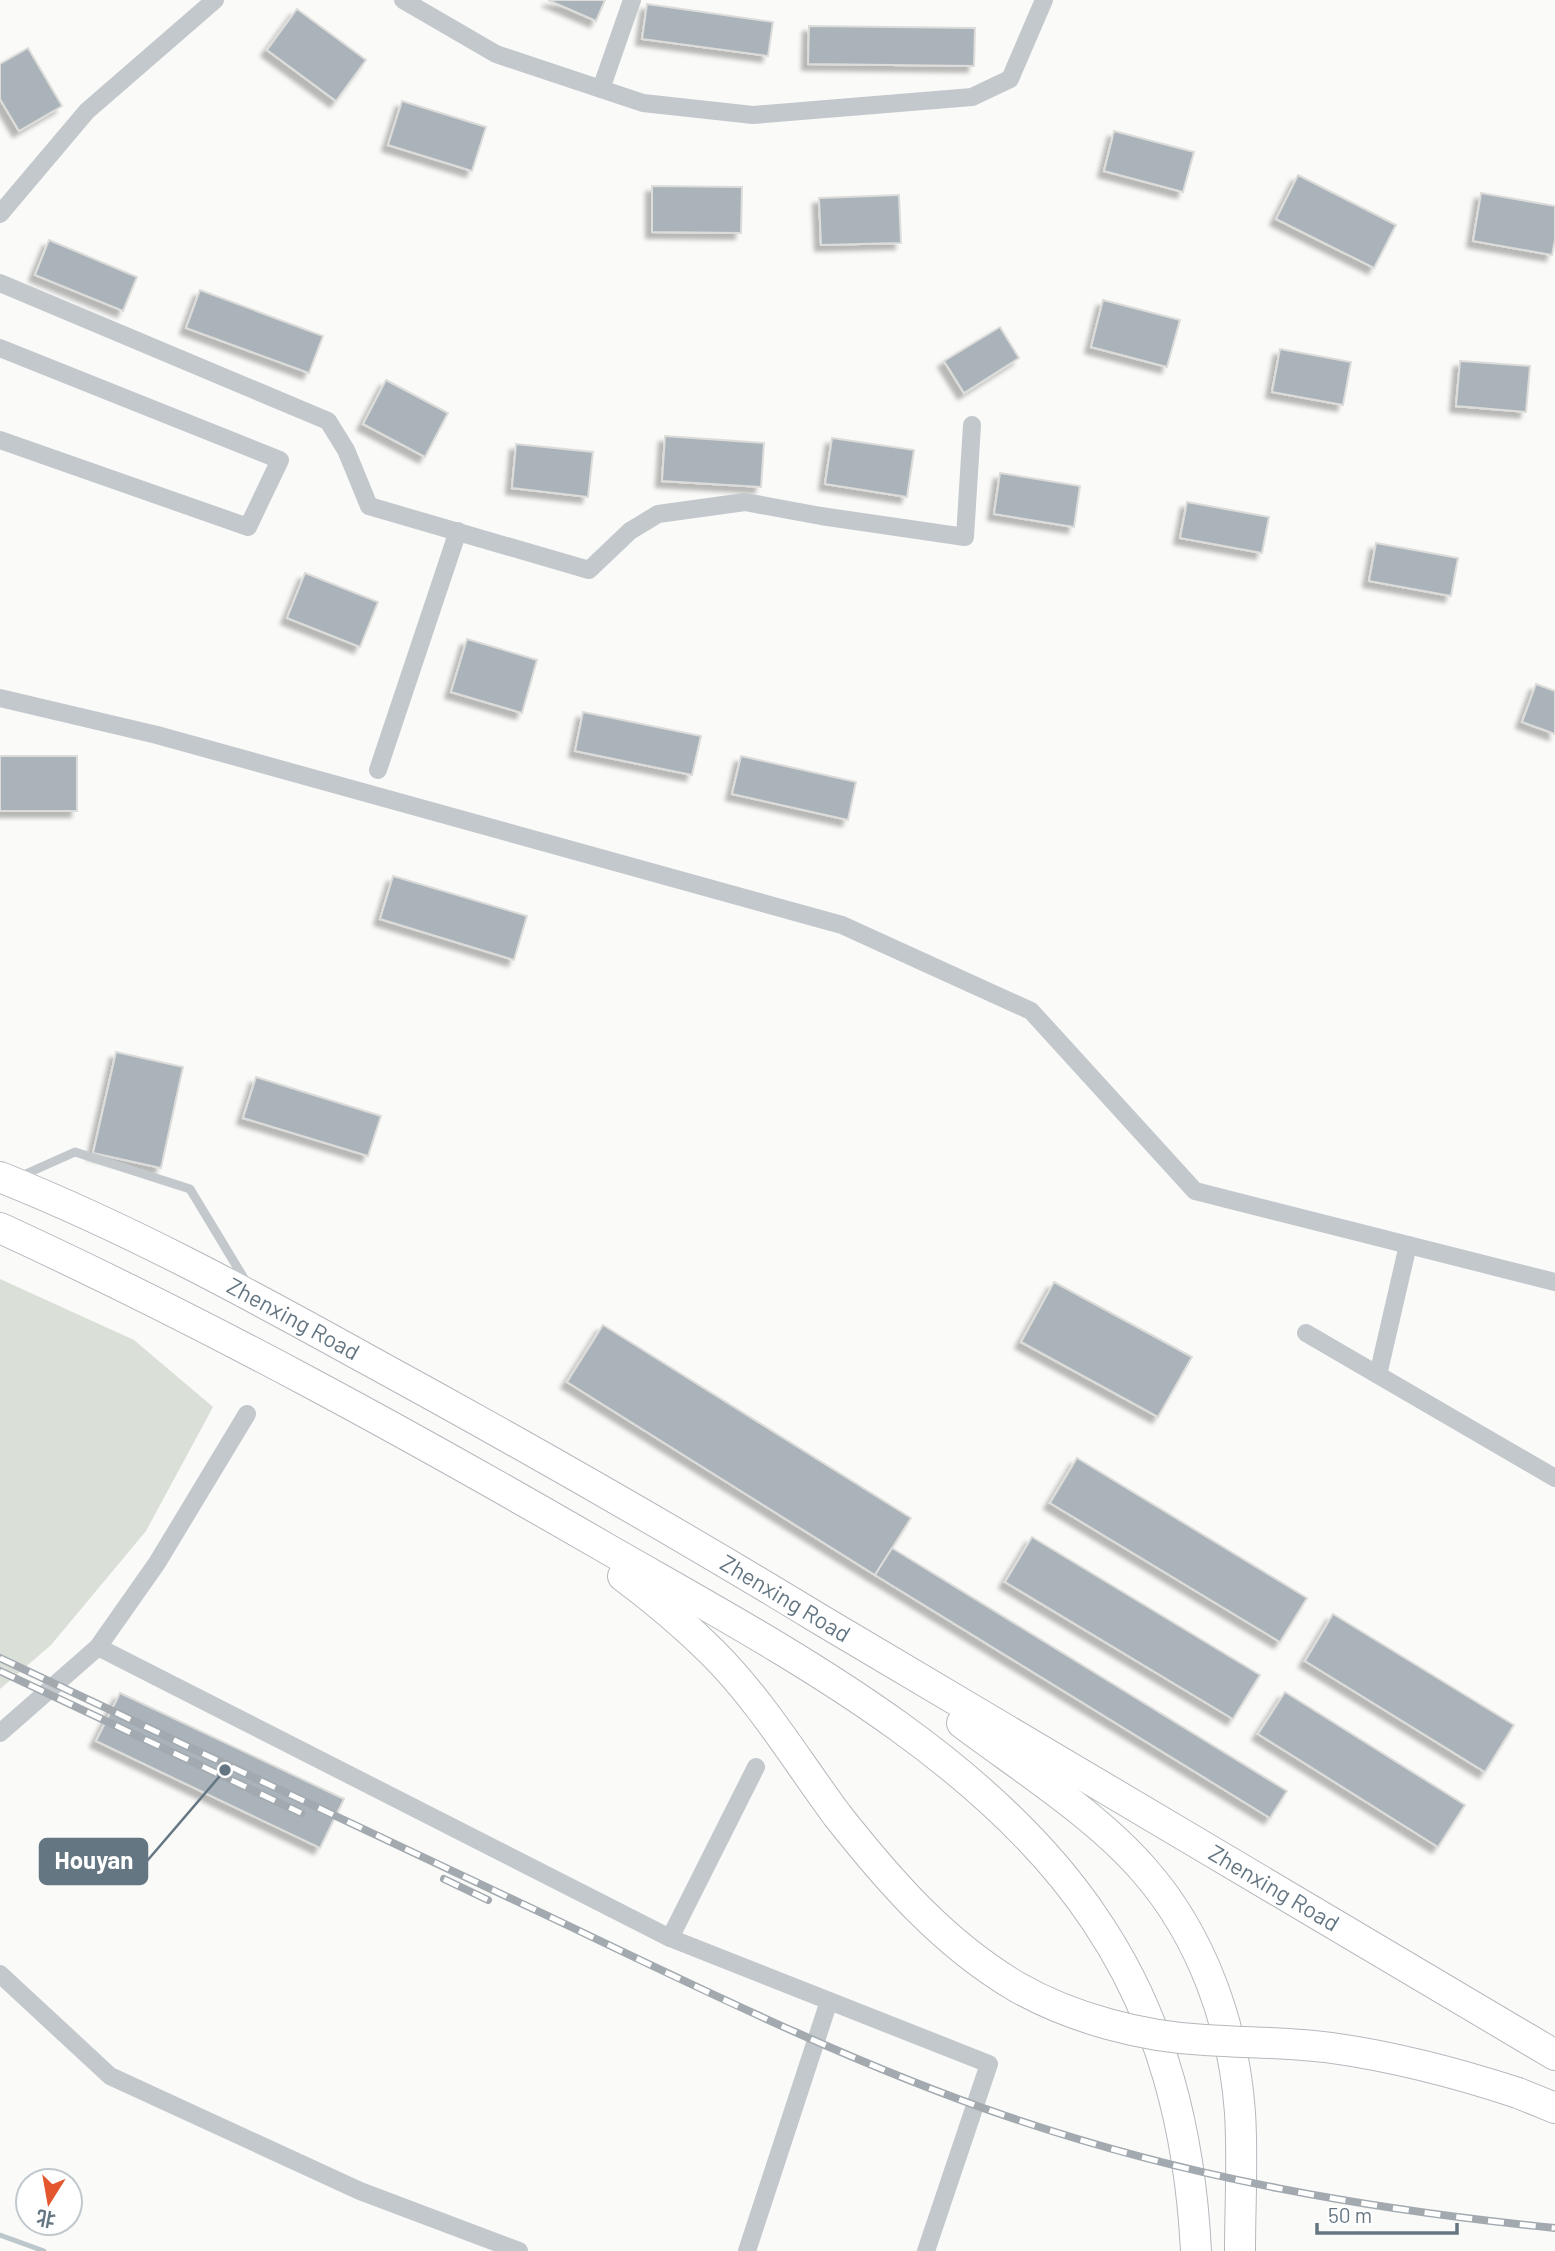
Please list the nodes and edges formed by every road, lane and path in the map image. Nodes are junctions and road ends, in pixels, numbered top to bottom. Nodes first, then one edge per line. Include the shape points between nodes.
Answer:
1 (215, 0) edge
2 (402, 0) edge
3 (632, 0) edge
4 (1044, 0) edge
5 (601, 89) junction
6 (0, 214) edge
7 (0, 283) edge
8 (0, 348) edge
9 (972, 425) dead end
10 (0, 440) edge
11 (458, 531) junction
12 (0, 698) edge
13 (378, 770) dead end
14 (5, 1179) edge
15 (0, 1228) edge
16 (1408, 1245) junction
17 (1555, 1282) edge
18 (256, 1298) junction
19 (1306, 1333) dead end
20 (1378, 1375) junction
21 (247, 1414) dead end
22 (1555, 1478) edge
23 (529, 1503) junction
24 (827, 1623) junction
25 (97, 1647) junction
26 (0, 1733) edge
27 (756, 1767) dead end
28 (670, 1938) junction
29 (0, 1974) edge
30 (829, 2001) junction
31 (1555, 2055) edge
32 (1555, 2108) edge
33 (520, 2251) edge
34 (747, 2251) edge
35 (926, 2251) edge
36 (1196, 2251) edge
37 (1240, 2251) edge

1 - 6 street via 87,111
2 - 5 street via 496,54
3 - 5 street
4 - 5 street via 1010,79 972,97 754,116 643,103
7 - 11 street via 328,421 346,450 369,506
8 - 10 street via 280,460 248,527
9 - 11 street via 965,537 745,502 658,514 630,531 589,570
11 - 13 street
12 - 16 street via 158,735 842,925 1031,1011 1195,1191
14 - 18 highway, Zhenxing Road
14 - 18 lane via 75,1152 190,1189
15 - 23 highway, Zhenxing Road via 230,1339
16 - 17 street
16 - 20 street
18 - 24 highway, Zhenxing Road via 554,1462
19 - 20 street
20 - 22 street
21 - 25 street via 157,1563
23 - 32 highway, bridge via 670,1612 714,1654 875,1863 965,1953 1018,1987 1078,2014 1139,2032 1395,2058 1457,2073
23 - 36 highway, Zhenxing Road via 867,1706 929,1749 1023,1830 1096,1919 1148,2015 1185,2142
24 - 31 highway, Zhenxing Road
24 - 37 highway via 1102,1829 1144,1870 1176,1913 1212,1985 1235,2068 1240,2114
25 - 26 street
25 - 28 street
27 - 28 street
28 - 30 street
29 - 33 street via 110,2076 360,2190
30 - 34 street
30 - 35 street via 989,2064

